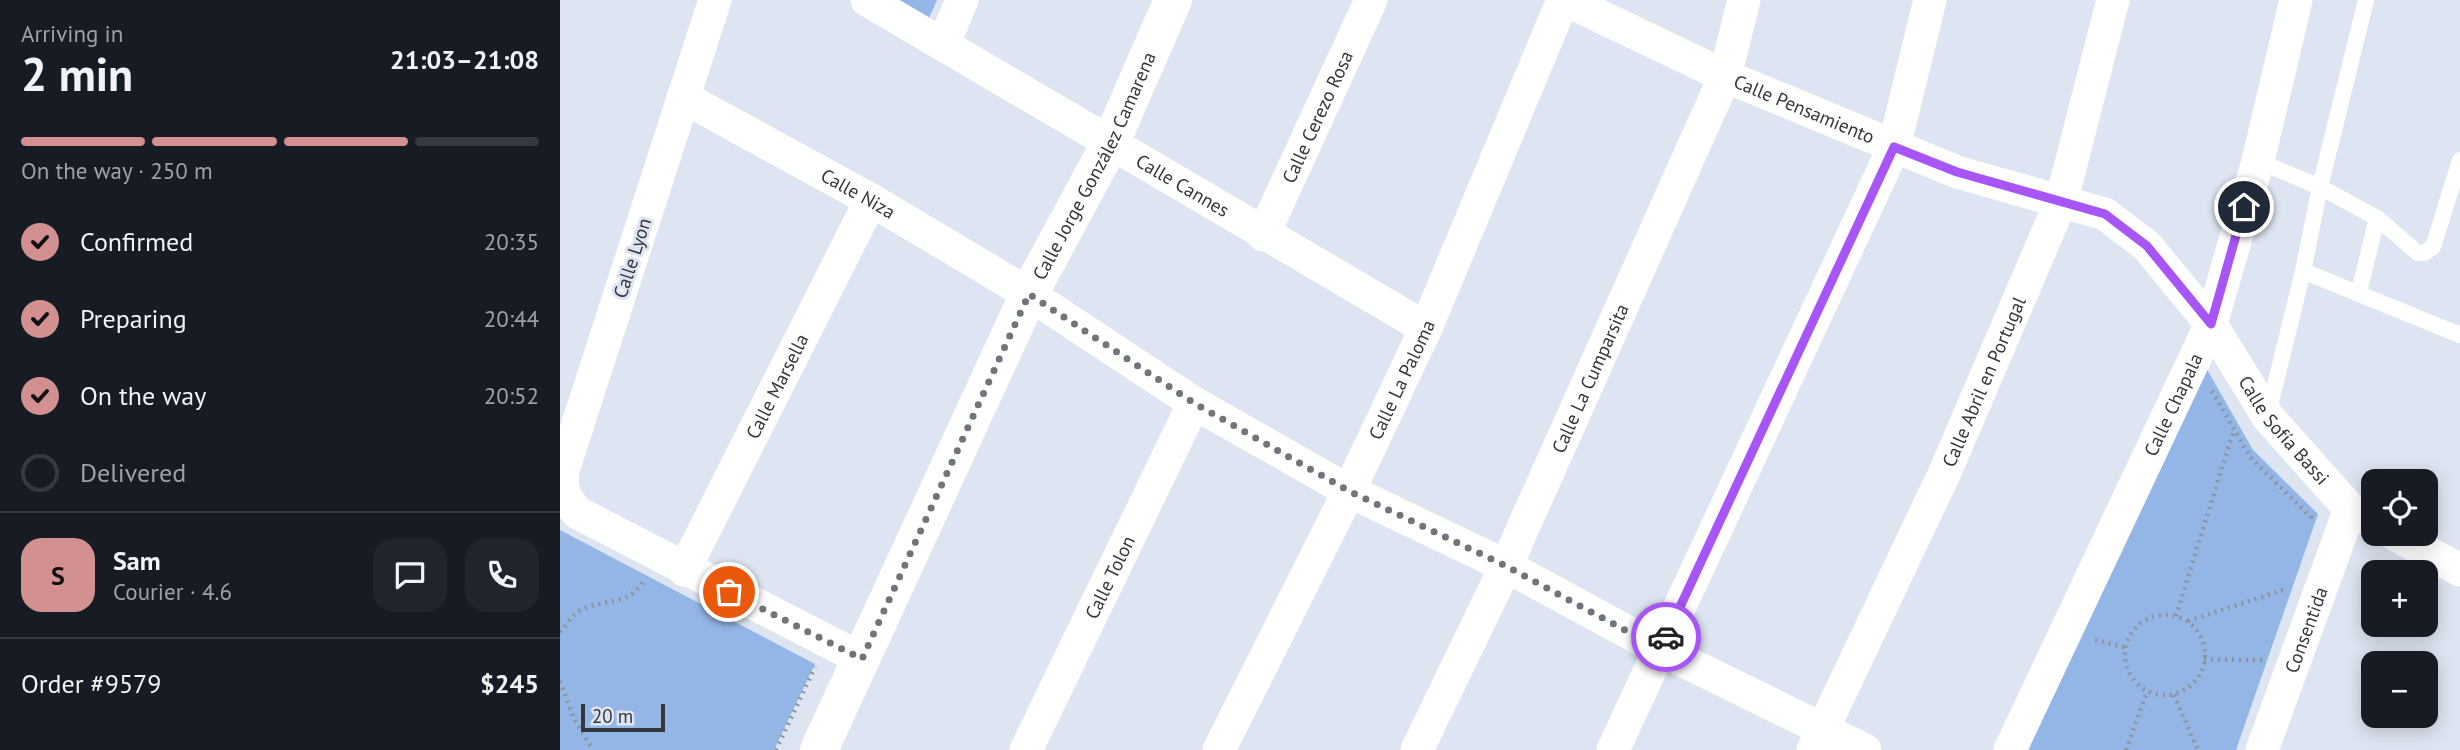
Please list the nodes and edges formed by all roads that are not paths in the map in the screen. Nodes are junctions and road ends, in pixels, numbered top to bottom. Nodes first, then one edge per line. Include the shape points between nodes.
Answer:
1 (715, 0) edge
2 (867, 0) edge
3 (962, 0) edge
4 (1173, 0) edge
5 (1371, 0) edge
6 (1564, 0) edge
7 (1744, 0) edge
8 (1930, 0) edge
9 (2113, 0) edge
10 (2297, 0) edge
11 (2366, 0) edge
12 (943, 45) junction
13 (1725, 76) junction
14 (683, 97) junction
15 (1111, 142) junction
16 (1894, 147) junction
17 (2460, 160) edge
18 (2258, 161) junction
19 (2320, 187) junction
20 (2062, 199) junction
21 (871, 200) junction
22 (2377, 218) junction
23 (1263, 235) junction
24 (2304, 271) junction
25 (2359, 292) junction
26 (1029, 294) junction
27 (2211, 324) junction
28 (1426, 328) junction
29 (2460, 335) edge
30 (1194, 403) junction
31 (2268, 417) junction
32 (1349, 491) junction
33 (2361, 515) edge
34 (2361, 518) edge
35 (2416, 546) edge
36 (1506, 566) junction
37 (684, 570) junction
38 (2460, 570) edge
39 (1660, 649) junction
40 (862, 659) junction
41 (1818, 740) edge
42 (819, 750) edge
43 (1026, 750) edge
44 (1219, 750) edge
45 (1417, 750) edge
46 (1614, 750) edge
47 (1864, 750) edge
48 (2010, 750) edge
49 (2262, 750) edge

1 - 14 street, Calle Lyon
2 - 12 street, Calle Cannes
3 - 12 street
4 - 15 street, Calle Jorge González Camarena
5 - 23 street, Calle Cerezo Rosa
6 - 13 street, Calle Pensamiento
6 - 28 street, Calle La Paloma
7 - 13 street, Calle La Cumparsita
8 - 16 street
9 - 20 street, Calle Abril en Portugal
10 - 18 street, Calle Chapala
11 - 19 lane
12 - 15 street, Calle Cannes
13 - 16 street, Calle Pensamiento
13 - 36 street, Calle La Cumparsita
14 - 21 street, Calle Niza
14 - 37 street, Calle Lyon via 563,470 562,486 565,499 578,513
15 - 23 street, Calle Cannes
15 - 26 street, Calle Jorge González Camarena
16 - 20 street, Calle Pensamiento via 1957,172
16 - 39 street
17 - 22 lane via 2430,251 2418,253
18 - 19 lane
18 - 27 street, Calle Chapala
19 - 22 lane
19 - 24 lane
20 - 27 street, Calle Pensamiento via 2105,214 2147,246
20 - 41 street, Calle Abril en Portugal via 1945,471
21 - 26 street, Calle Niza
21 - 37 street, Calle Marsella
22 - 25 lane
23 - 28 street, Calle Cannes
24 - 25 lane
24 - 31 lane
25 - 29 lane
26 - 30 street, Calle Niza
26 - 40 street, Calle Jorge González Camarena
27 - 31 street, Calle Sofía Bassi
27 - 48 street, Calle Chapala
28 - 32 street, Calle La Paloma
30 - 32 street, Calle Niza
30 - 43 street, Calle Tolon
31 - 33 street, Calle Sofía Bassi
32 - 36 street, Calle Niza
32 - 44 street, Calle La Paloma
34 - 49 street, Consentida
35 - 38 street
36 - 39 street, Calle Niza
36 - 45 street, Calle La Cumparsita
37 - 40 street
39 - 41 street, Calle Niza
39 - 46 street
40 - 42 street, Calle Jorge González Camarena
41 - 47 street, Calle Niza

